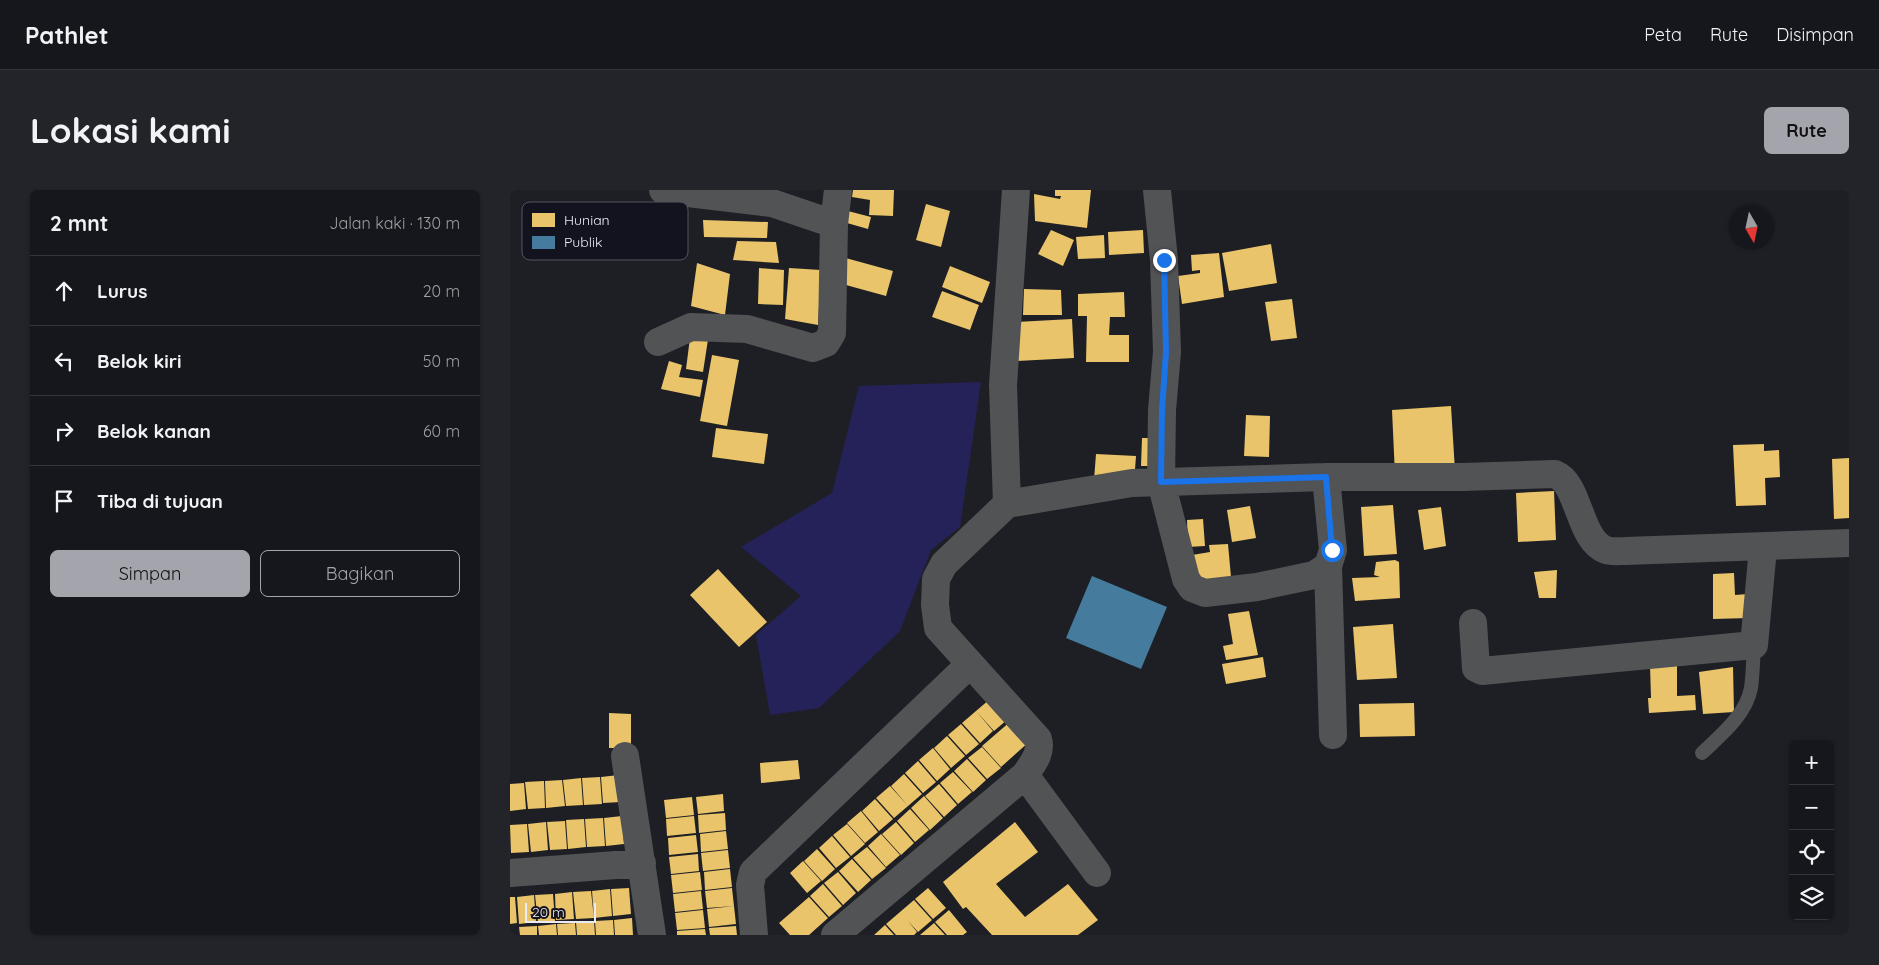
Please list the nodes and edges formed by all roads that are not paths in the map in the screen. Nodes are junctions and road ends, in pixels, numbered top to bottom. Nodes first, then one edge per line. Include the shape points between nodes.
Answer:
1 (838, 190) edge
2 (1016, 190) edge
3 (1157, 190) edge
4 (679, 191) edge
5 (834, 224) junction
6 (658, 342) dead end
7 (1326, 477) junction
8 (1161, 482) junction
9 (1007, 504) junction
10 (1849, 544) edge
11 (1763, 548) junction
12 (1328, 566) junction
13 (1473, 623) dead end
14 (1754, 644) junction
15 (970, 664) junction
16 (1332, 735) dead end
17 (1702, 754) dead end
18 (625, 756) dead end
19 (1026, 775) junction
20 (642, 863) junction
21 (510, 873) edge
22 (1097, 873) dead end
23 (652, 935) edge
24 (754, 935) edge
25 (836, 935) edge

1 - 5 street
2 - 9 street via 1003,385
3 - 8 street via 1164,260 1166,352
4 - 5 street via 772,202
5 - 6 street via 832,333 826,343 813,348 747,329 691,327
7 - 8 street
7 - 11 street via 1555,474 1564,480 1590,536 1605,550
7 - 12 street via 1332,550
8 - 9 street via 1132,483
8 - 12 street via 1186,579 1192,588 1205,593 1257,587 1314,575
9 - 15 street via 944,564 936,579 938,628
10 - 11 street
11 - 14 street
12 - 16 street
13 - 14 street via 1476,668 1482,671
14 - 17 lane via 1751,688 1746,705
15 - 19 street via 1038,738 1038,755
15 - 24 street via 752,872
18 - 20 street
19 - 22 street
19 - 25 street
20 - 21 street
20 - 23 street

